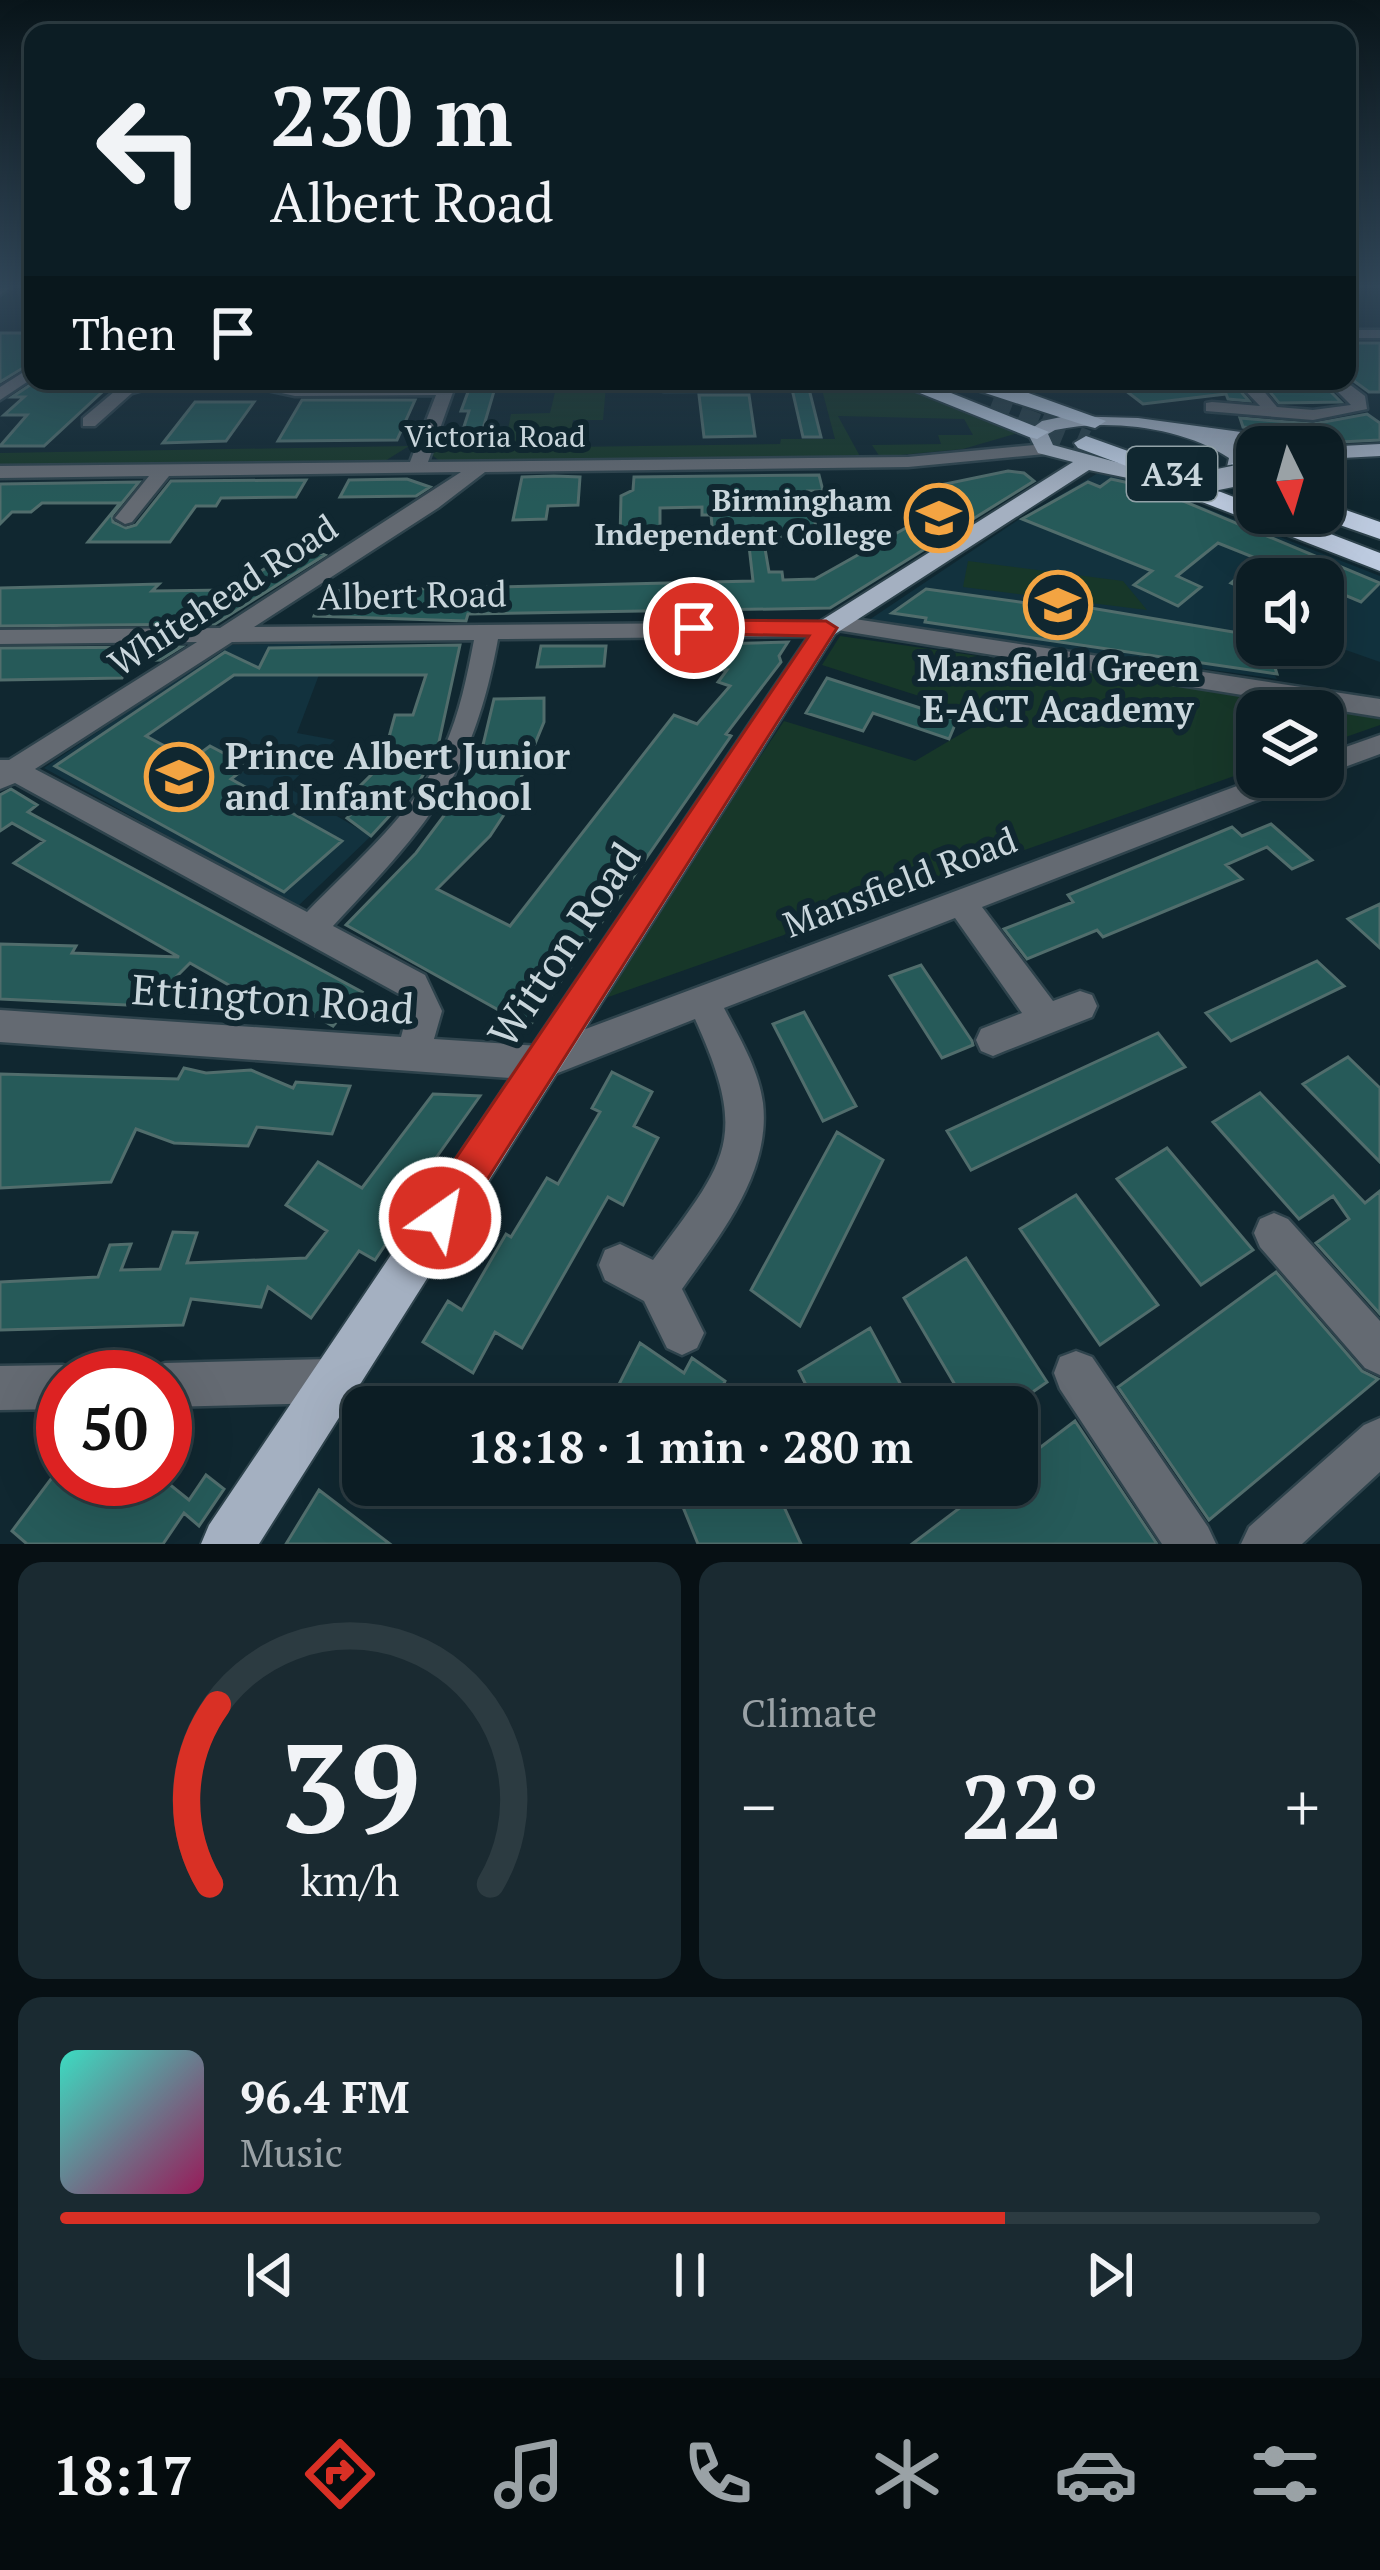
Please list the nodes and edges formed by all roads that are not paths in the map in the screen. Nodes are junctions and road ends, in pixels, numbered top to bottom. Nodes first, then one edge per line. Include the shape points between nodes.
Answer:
1 (24, 373) edge
2 (125, 390) edge
3 (289, 390) edge
4 (325, 390) edge
5 (446, 390) edge
6 (920, 390) edge
7 (991, 390) edge
8 (1257, 390) edge
9 (1347, 390) edge
10 (0, 395) edge
11 (1212, 406) dead end
12 (1271, 410) junction
13 (89, 422) dead end
14 (1194, 433) junction
15 (1236, 438) edge
16 (1095, 440) junction
17 (1045, 449) junction
18 (1380, 450) edge
19 (1344, 452) edge
20 (1236, 458) edge
21 (481, 466) junction
22 (417, 467) junction
23 (164, 470) junction
24 (1236, 471) edge
25 (0, 472) edge
26 (1183, 484) junction
27 (1236, 485) edge
28 (1236, 497) edge
29 (97, 508) dead end
30 (1344, 519) edge
31 (1344, 523) edge
32 (1331, 534) edge
33 (1380, 534) edge
34 (1380, 553) edge
35 (1380, 563) edge
36 (830, 626) junction
37 (488, 630) junction
38 (230, 633) junction
39 (0, 637) edge
40 (1380, 708) edge
41 (1380, 744) edge
42 (1344, 757) edge
43 (5, 773) edge
44 (1236, 797) edge
45 (959, 900) junction
46 (308, 932) junction
47 (703, 1000) junction
48 (1080, 1006) dead end
49 (1045, 1017) junction
50 (0, 1026) edge
51 (993, 1040) dead end
52 (413, 1054) junction
53 (540, 1063) junction
54 (1274, 1233) dead end
55 (620, 1264) dead end
56 (658, 1286) junction
57 (682, 1333) dead end
58 (1380, 1353) edge
59 (1076, 1373) dead end
60 (331, 1381) junction
61 (192, 1384) edge
62 (36, 1387) edge
63 (0, 1388) edge
64 (1380, 1441) edge
65 (228, 1544) edge
66 (1191, 1544) edge
67 (1266, 1544) edge

1 - 10 street
2 - 13 street
3 - 4 street
5 - 22 street
6 - 17 highway
7 - 16 highway
8 - 12 street
9 - 12 street via 1359,409
11 - 12 street
14 - 15 main road
14 - 16 main road
14 - 20 main road
16 - 17 main road
16 - 17 main road, Witton Road via 1084,464
16 - 17 main road via 1050,422
16 - 26 main road
16 - 27 highway, A34
16 - 28 highway, A34
17 - 21 street, Victoria Road via 908,462
17 - 36 main road, Witton Road
18 - 19 main road
21 - 22 street, Victoria Road
21 - 38 street, Whitehead Road
22 - 23 street, Victoria Road
23 - 25 street, Victoria Road
23 - 29 street via 127,513
24 - 26 main road, bridge
26 - 35 highway
30 - 33 highway
31 - 33 highway
32 - 34 highway
36 - 37 street, Albert Road
36 - 40 street, Albert Road
36 - 53 main road, Witton Road
37 - 38 street, Albert Road
37 - 46 street via 468,721 448,767 418,814
38 - 39 street, Albert Road
38 - 43 street, Whitehead Road
41 - 42 street
43 - 46 street
44 - 45 street, Mansfield Road
45 - 47 street, Mansfield Road
45 - 49 street
46 - 52 street via 413,985 424,1011
47 - 53 street, Mansfield Road
47 - 56 street via 745,1101 743,1153
48 - 49 street
49 - 51 street
50 - 52 street, Ettington Road
52 - 53 street, Ettington Road
53 - 60 main road, Witton Road
54 - 58 street
55 - 56 street
56 - 57 street
59 - 66 street
60 - 61 street
60 - 65 main road, Witton Road
62 - 63 street
64 - 67 street

